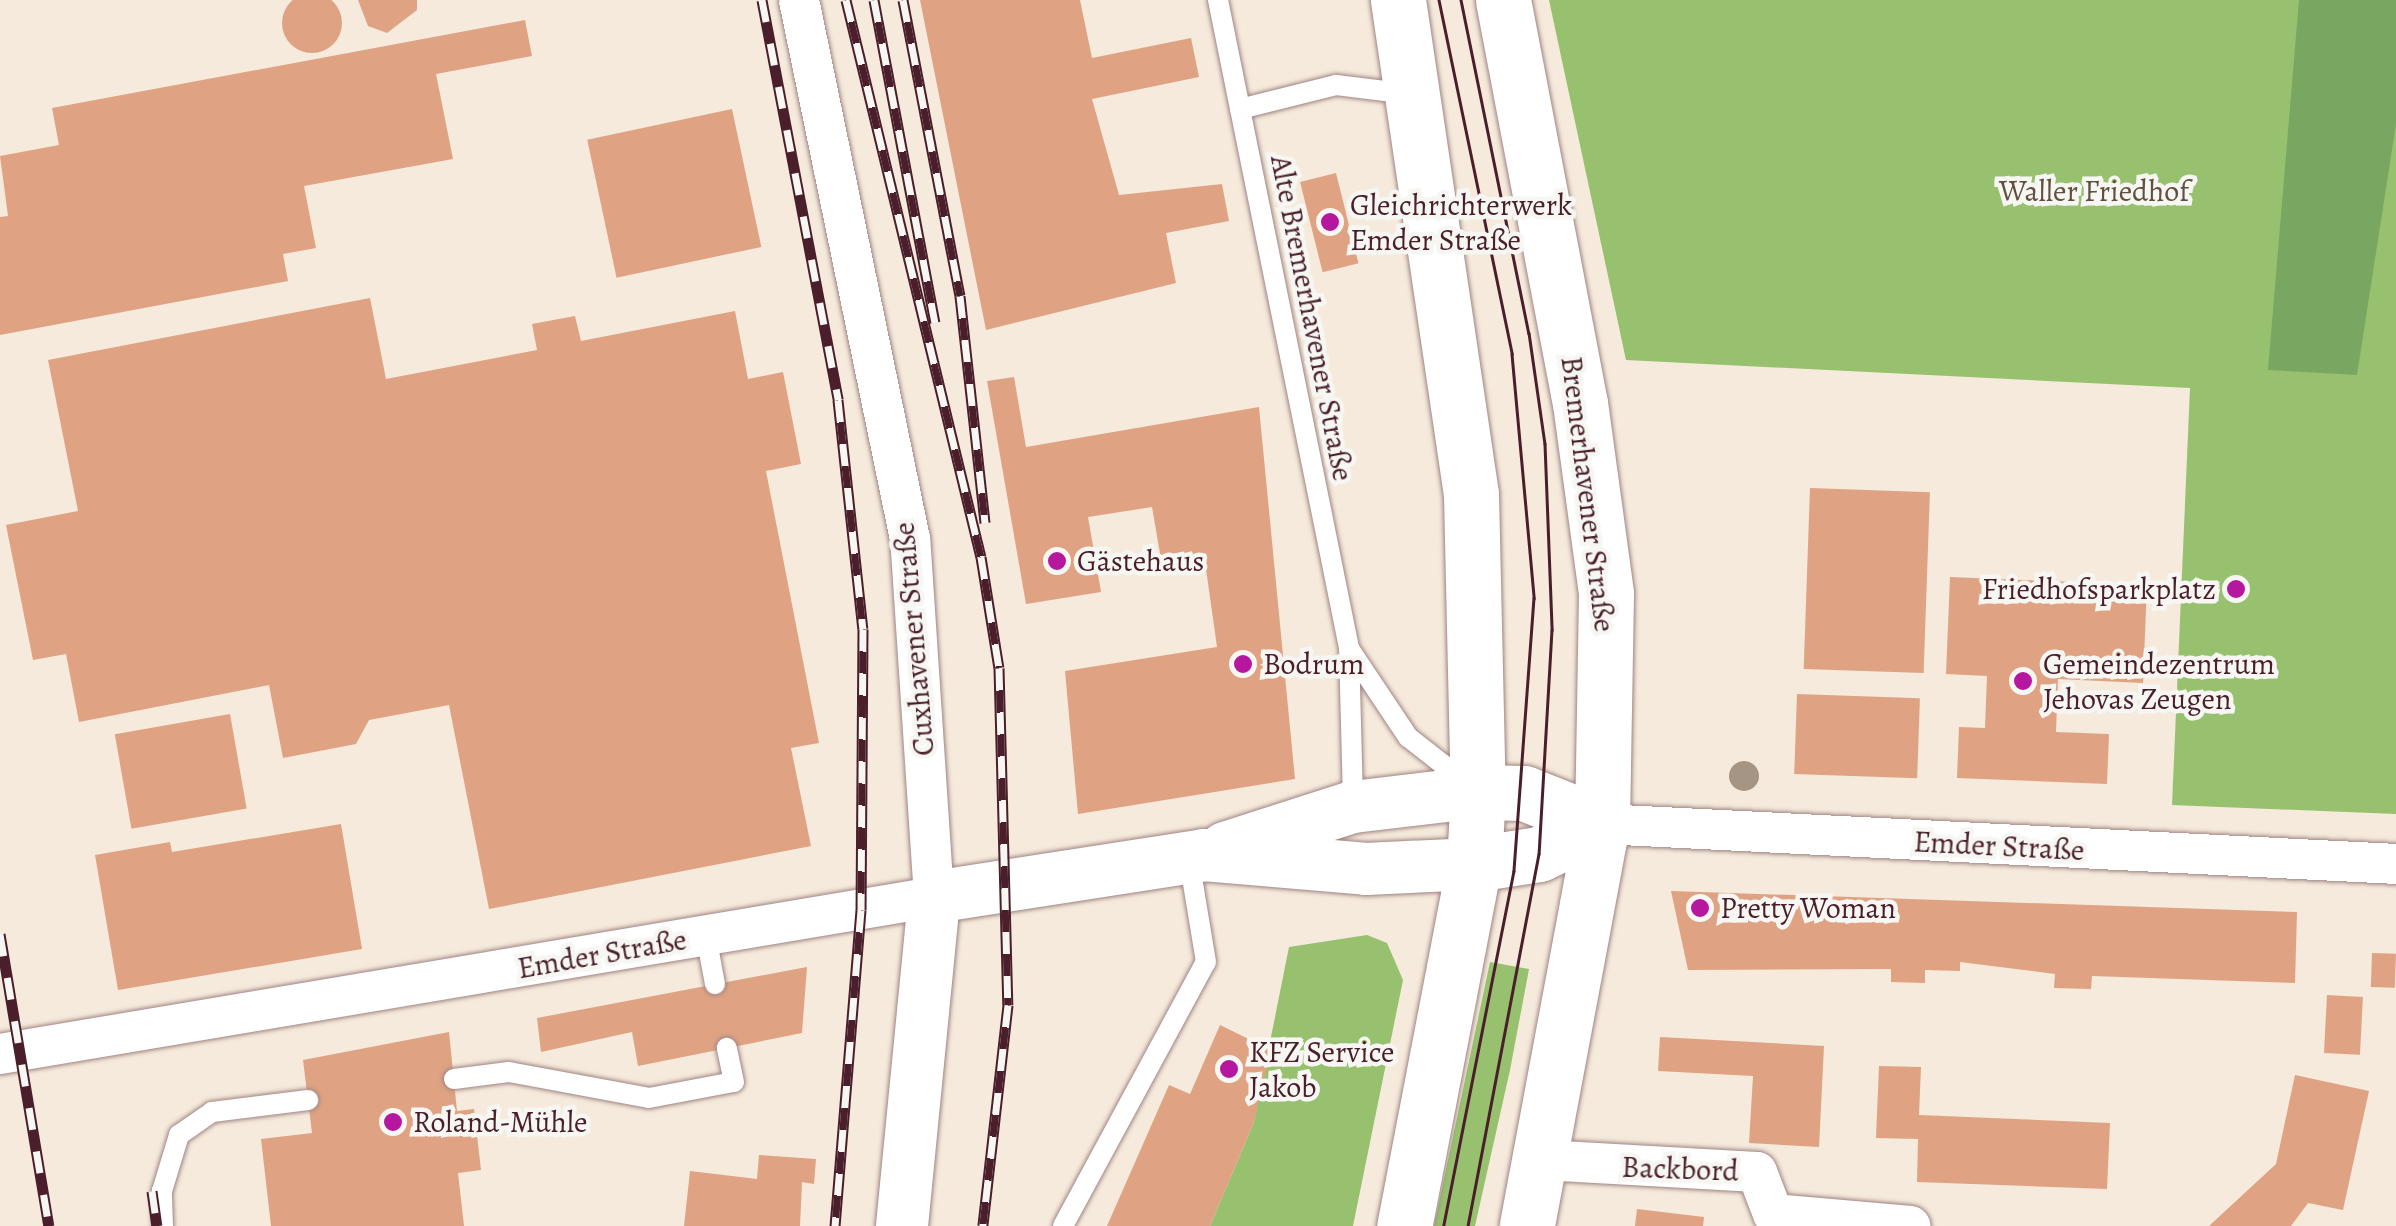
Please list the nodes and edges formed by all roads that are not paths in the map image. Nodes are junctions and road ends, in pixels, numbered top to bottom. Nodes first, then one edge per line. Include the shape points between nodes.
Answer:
1 (799, 0) edge
2 (1218, 0) edge
3 (1398, 0) edge
4 (1503, 0) edge
5 (1416, 95) junction
6 (1240, 109) junction
7 (1349, 648) junction
8 (1478, 792) junction
9 (1353, 807) junction
10 (1602, 824) junction
11 (1197, 856) junction
12 (1474, 864) junction
13 (2396, 864) edge
14 (934, 898) junction
15 (706, 936) junction
16 (715, 984) dead end
17 (727, 1048) dead end
18 (0, 1054) edge
19 (454, 1079) dead end
20 (308, 1100) dead end
21 (1542, 1160) junction
22 (913, 1221) edge
23 (164, 1226) edge
24 (1063, 1226) edge
25 (1404, 1226) edge
26 (1527, 1226) edge
27 (1909, 1226) edge

1 - 14 street, Cuxhavener Straße via 910,539
2 - 6 lane, Alte Bremerhavener Straße
3 - 5 main road
4 - 10 main road, Bremerhavener Straße via 1580,403 1606,594
5 - 6 lane via 1336,85
5 - 8 main road via 1471,494
6 - 7 lane, Alte Bremerhavener Straße
7 - 8 lane, Alte Bremerhavener Straße via 1408,736
7 - 9 lane, Alte Bremerhavener Straße
8 - 9 street, Emder Straße
8 - 10 main road, Emder Straße via 1524,794
8 - 12 main road
9 - 11 street, Emder Straße
10 - 12 main road, Emder Straße via 1538,854
10 - 13 street, Emder Straße
10 - 21 main road, Bremerhavener Straße
11 - 12 street, Emder Straße via 1366,870
11 - 14 street, Emder Straße
11 - 24 lane via 1206,962
12 - 25 main road
14 - 15 street, Emder Straße
14 - 22 street, Cuxhavener Straße
15 - 16 lane
15 - 18 street, Emder Straße
17 - 19 lane via 734,1082 649,1098 509,1072
20 - 23 lane via 212,1112 179,1135 162,1191
21 - 26 main road, Bremerhavener Straße
21 - 27 street, Backbord via 1757,1172 1773,1214

